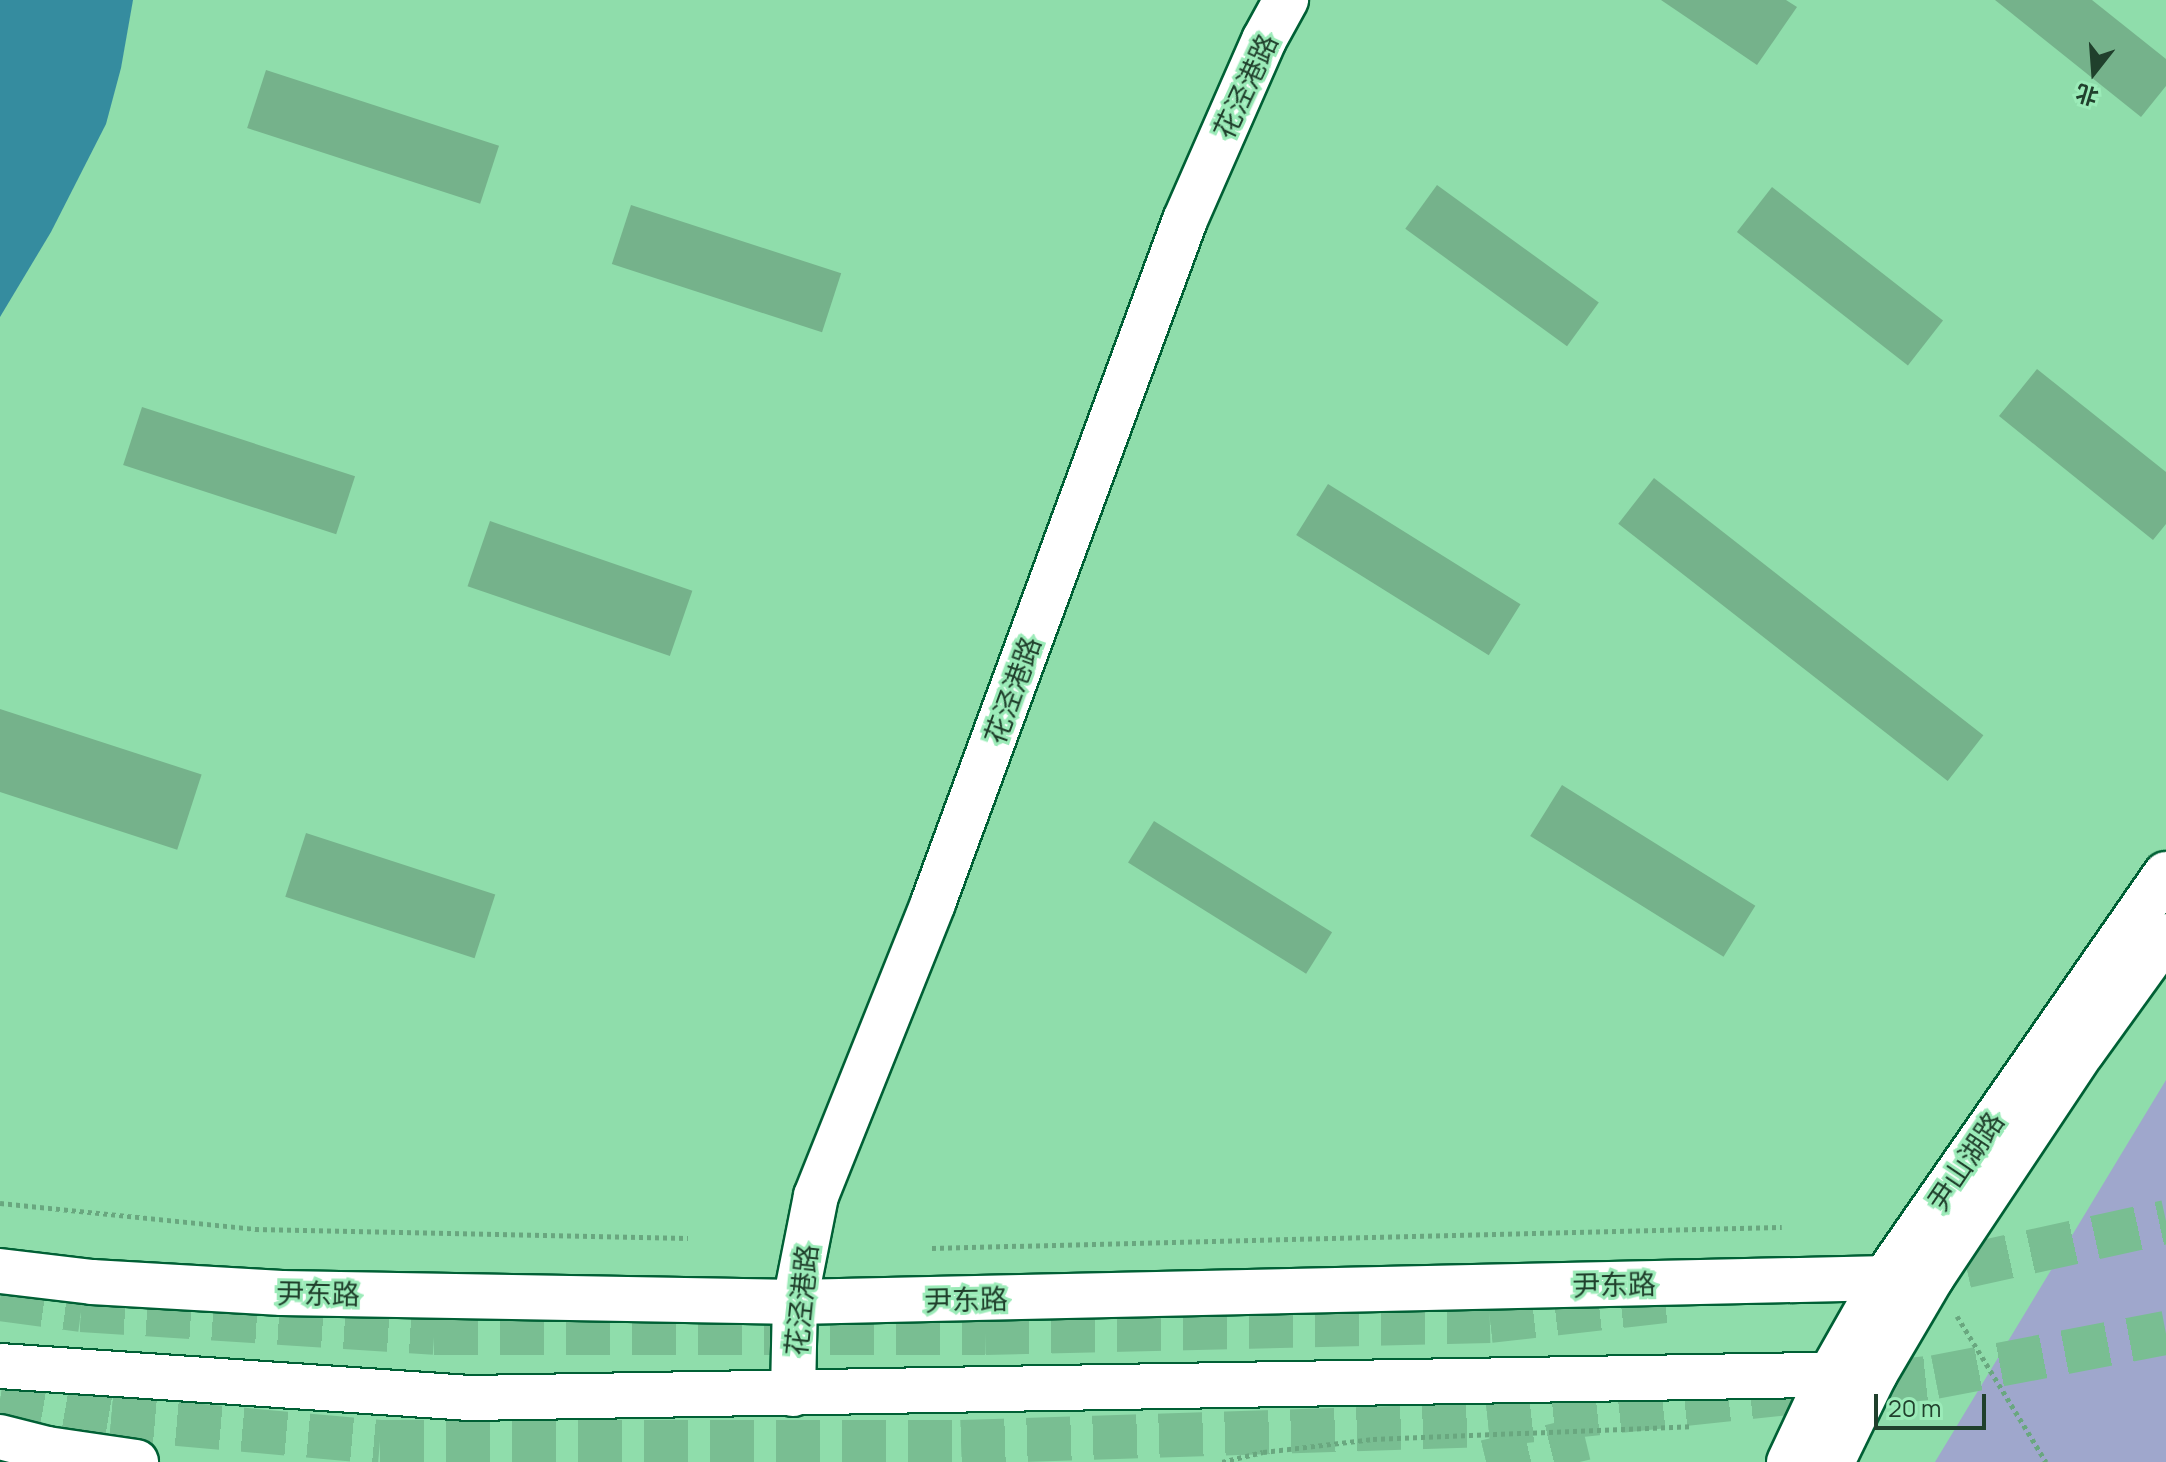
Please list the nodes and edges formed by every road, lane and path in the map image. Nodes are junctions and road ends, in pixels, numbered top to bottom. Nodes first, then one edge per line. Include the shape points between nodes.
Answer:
1 (1286, 0) edge
2 (2166, 874) edge
3 (2166, 936) edge
4 (0, 1203) edge
5 (1782, 1227) dead end
6 (688, 1238) dead end
7 (932, 1248) dead end
8 (0, 1271) edge
9 (1932, 1277) junction
10 (1885, 1278) junction
11 (795, 1302) junction
12 (0, 1366) edge
13 (1875, 1374) junction
14 (1830, 1375) junction
15 (793, 1394) junction
16 (1691, 1426) dead end
17 (0, 1437) edge
18 (136, 1462) edge
19 (1222, 1462) edge
20 (1789, 1462) edge
21 (1832, 1462) edge
22 (2046, 1462) edge

1 - 11 main road, 花泾港路 via 1185,220 938,889 816,1196
2 - 10 main road, 尹山湖路
3 - 9 main road, 尹山湖路
4 - 6 path via 255,1229
5 - 7 path
8 - 11 main road, 尹东路 via 282,1293
9 - 10 main road, 尹东路
9 - 13 main road, 尹山湖路
9 - 22 path
10 - 11 main road, 尹东路
10 - 14 main road, 尹山湖路
11 - 15 main road, 花泾港路
12 - 15 main road via 469,1398
13 - 14 main road
13 - 21 main road, 尹山湖路
14 - 15 main road
14 - 20 main road, 尹山湖路
16 - 19 path via 1373,1439
17 - 18 main road

